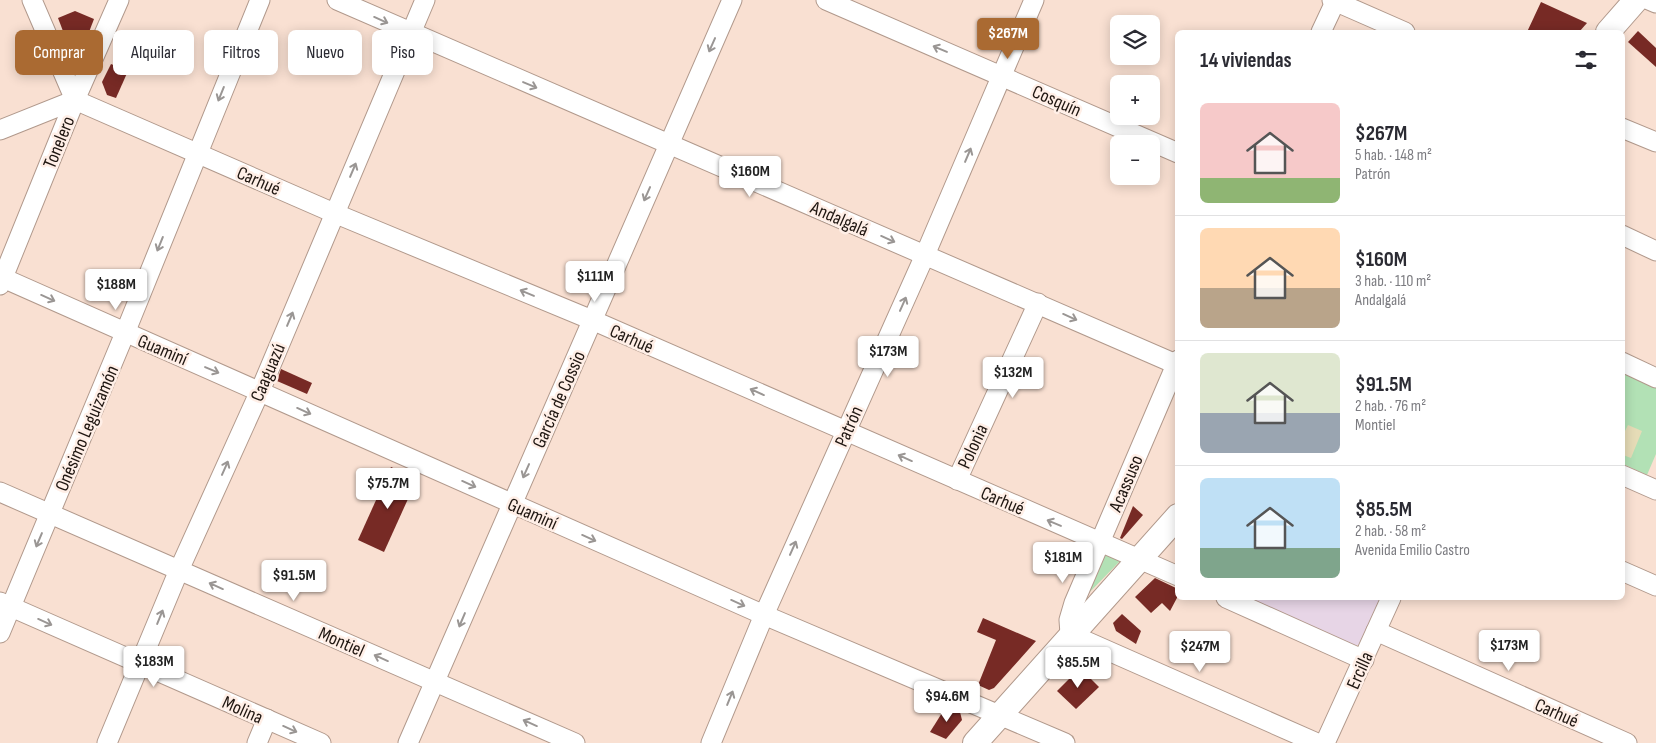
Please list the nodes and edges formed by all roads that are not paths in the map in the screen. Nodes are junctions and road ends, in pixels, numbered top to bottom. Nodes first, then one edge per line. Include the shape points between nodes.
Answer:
1 (32, 0) edge
2 (119, 0) edge
3 (260, 0) edge
4 (337, 0) edge
5 (425, 0) edge
6 (732, 0) edge
7 (826, 0) edge
8 (1034, 0) edge
9 (1334, 0) edge
10 (1636, 0) edge
11 (1649, 0) edge
12 (1656, 3) edge
13 (403, 30) edge
14 (414, 30) edge
15 (1323, 30) edge
16 (1401, 30) edge
17 (1610, 30) edge
18 (433, 43) edge
19 (394, 75) edge
20 (1001, 76) junction
21 (75, 100) junction
22 (1625, 129) edge
23 (0, 130) edge
24 (1656, 142) edge
25 (669, 144) junction
26 (197, 152) junction
27 (1175, 152) edge
28 (334, 213) junction
29 (1625, 236) edge
30 (1656, 251) edge
31 (925, 255) junction
32 (2, 282) edge
33 (1038, 303) junction
34 (592, 320) junction
35 (125, 333) junction
36 (1175, 362) edge
37 (1625, 363) edge
38 (1175, 368) edge
39 (1656, 378) edge
40 (260, 391) junction
41 (846, 431) junction
42 (1625, 476) edge
43 (957, 480) junction
44 (1654, 483) edge
45 (0, 492) edge
46 (512, 504) junction
47 (50, 514) junction
48 (1175, 519) edge
49 (1099, 542) junction
50 (1140, 559) junction
51 (179, 570) junction
52 (1625, 572) edge
53 (1175, 575) edge
54 (1656, 586) edge
55 (1230, 600) edge
56 (1390, 600) edge
57 (5, 605) edge
58 (764, 615) junction
59 (1376, 631) junction
60 (0, 633) edge
61 (1070, 634) junction
62 (1364, 660) junction
63 (141, 664) junction
64 (435, 682) junction
65 (999, 715) junction
66 (267, 719) junction
67 (107, 743) edge
68 (257, 743) edge
69 (321, 743) edge
70 (408, 743) edge
71 (575, 743) edge
72 (711, 743) edge
73 (975, 743) edge
74 (1065, 743) edge
75 (1317, 743) edge
76 (1325, 743) edge
77 (1627, 743) edge

1 - 21 street
2 - 21 street, Tonelero
3 -> 26 street, Onésimo Leguizamón
4 -> 13 street, Andalgalá
5 - 14 street, Caaguazú
6 -> 25 street, García de Cossio
20 -> 7 street, Cosquín
8 - 20 street, Patrón
9 - 15 street
9 - 16 street
10 - 17 main road
11 - 12 street
18 -> 25 street, Andalgalá
28 -> 19 street, Caaguazú
20 - 27 street, Cosquín
31 -> 20 street, Patrón
21 - 23 street
21 - 26 street, Carhué
21 - 32 street, Tonelero
22 - 24 street
25 -> 31 street, Andalgalá
25 -> 34 street, García de Cossio
26 - 28 street, Carhué
26 -> 35 street, Onésimo Leguizamón
34 -> 28 street, Carhué
40 -> 28 street, Caaguazú
29 - 30 street
31 - 33 street, Andalgalá
41 -> 31 street, Patrón
32 -> 35 street, Guaminí
33 -> 36 street, Andalgalá
33 - 43 street, Polonia
41 -> 34 street, Carhué
34 -> 46 street, García de Cossio
35 -> 40 street, Guaminí
35 - 47 street, Onésimo Leguizamón
37 - 39 street
38 - 49 street, Acassuso
40 -> 46 street, Guaminí
51 -> 40 street, Caaguazú
43 -> 41 street, Carhué
58 -> 41 street, Patrón
42 - 44 street
49 -> 43 street, Carhué
45 - 47 street, Montiel
46 -> 58 street, Guaminí
46 -> 64 street, García de Cossio
47 - 51 street, Montiel
47 -> 57 street, Onésimo Leguizamón
48 - 50 main road
49 - 50 street, Carhué
49 - 61 street, Acassuso via 1074,603 1069,620
50 - 53 street, Carhué
50 - 61 main road
63 -> 51 street, Caaguazú
64 -> 51 street, Montiel
52 - 54 street
55 - 62 street
56 - 59 street, Ercilla
57 - 60 street, Onésimo Leguizamón
57 -> 63 street, Molina
58 - 65 street, Guaminí
72 -> 58 street, Patrón
59 - 62 street, Ercilla
59 - 77 street, Carhué
61 - 65 main road
61 - 75 street
62 - 76 street, Ercilla
63 - 66 street, Molina
63 - 67 street, Caaguazú
64 - 70 street, García de Cossio
71 -> 64 street, Montiel
65 - 73 main road
65 - 74 street, Guaminí
66 - 68 street
66 -> 69 street, Molina

